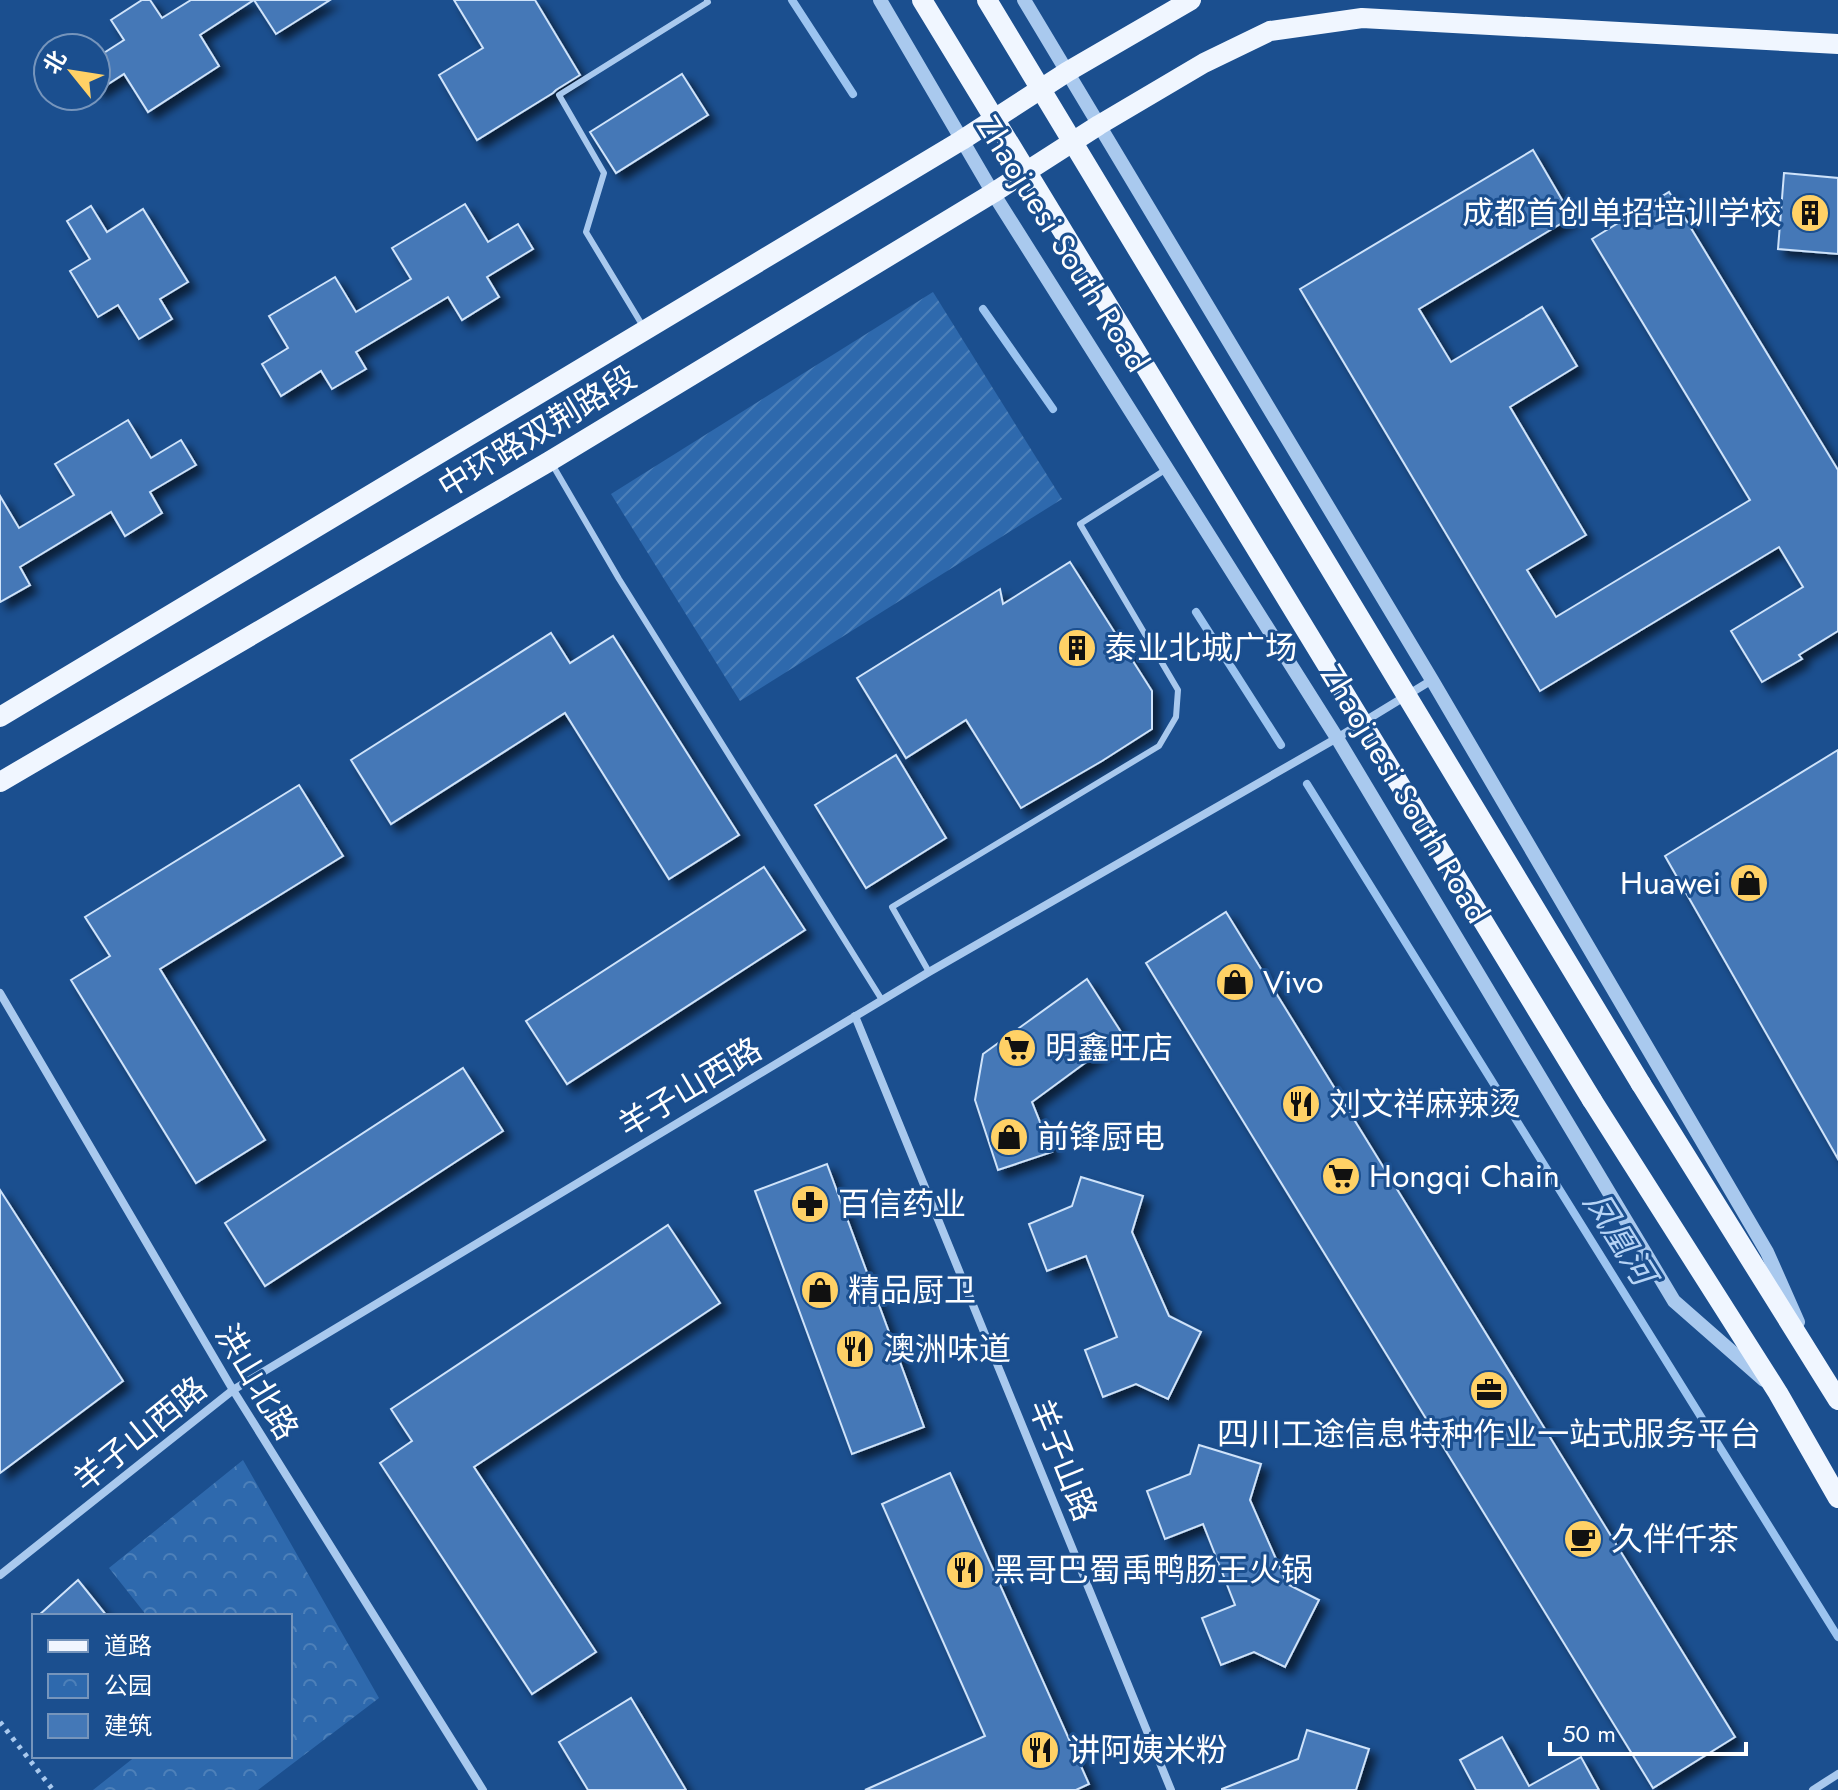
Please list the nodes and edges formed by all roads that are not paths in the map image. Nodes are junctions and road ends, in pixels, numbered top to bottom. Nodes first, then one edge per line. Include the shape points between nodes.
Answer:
1 (707, 0) edge
2 (880, 0) edge
3 (922, 0) edge
4 (987, 0) edge
5 (1024, 0) edge
6 (1191, 0) edge
7 (1838, 44) edge
8 (1067, 72) junction
9 (1099, 125) junction
10 (962, 140) junction
11 (993, 193) junction
12 (646, 331) junction
13 (550, 461) junction
14 (1168, 468) junction
15 (1432, 680) junction
16 (0, 717) edge
17 (1337, 738) junction
18 (0, 782) edge
19 (929, 972) junction
20 (0, 993) edge
21 (882, 1000) junction
22 (855, 1016) junction
23 (1819, 1370) junction
24 (233, 1390) junction
25 (1778, 1393) junction
26 (1838, 1400) edge
27 (1838, 1498) edge
28 (0, 1575) edge
29 (1838, 1774) edge
30 (483, 1790) edge
31 (1171, 1790) edge
32 (1813, 1790) edge

1 - 12 lane via 559,95 604,173 586,232
2 - 10 street, Zhaojuesi South Road
3 - 25 main road, Zhaojuesi South Road, bridge via 1592,1100
4 - 23 main road, Zhaojuesi South Road, bridge
5 - 8 street, Zhaojuesi South Road
6 - 8 main road, 中环路双荆路段
7 - 9 main road, 中环路双荆路段 via 1362,18 1270,31
8 - 9 street, Zhaojuesi South Road
8 - 10 main road, 中环路双荆路段
9 - 11 main road, 中环路双荆路段
9 - 15 street, Zhaojuesi South Road
10 - 11 street, Zhaojuesi South Road
10 - 12 main road, 中环路双荆路段
11 - 13 main road, 中环路双荆路段
11 - 14 street, Zhaojuesi South Road
12 - 16 main road, 中环路双荆路段
13 - 18 main road, 中环路双荆路段
13 - 21 lane
14 - 17 street, Zhaojuesi South Road
14 - 19 lane via 1080,524 1178,690 1176,717 1159,746 892,907
15 - 17 street, 羊子山西路
15 - 23 street, Zhaojuesi South Road via 1767,1252
17 - 19 street, 羊子山西路
17 - 25 street, Zhaojuesi South Road via 1674,1301
19 - 21 street, 羊子山西路
20 - 24 street, 洪山北路
21 - 22 street, 羊子山西路
22 - 24 street, 羊子山西路
22 - 31 street, 羊子山路
23 - 26 main road, Zhaojuesi South Road
24 - 28 street, 羊子山西路
24 - 30 street, 洪山北路
25 - 27 main road, Zhaojuesi South Road
29 - 32 street

